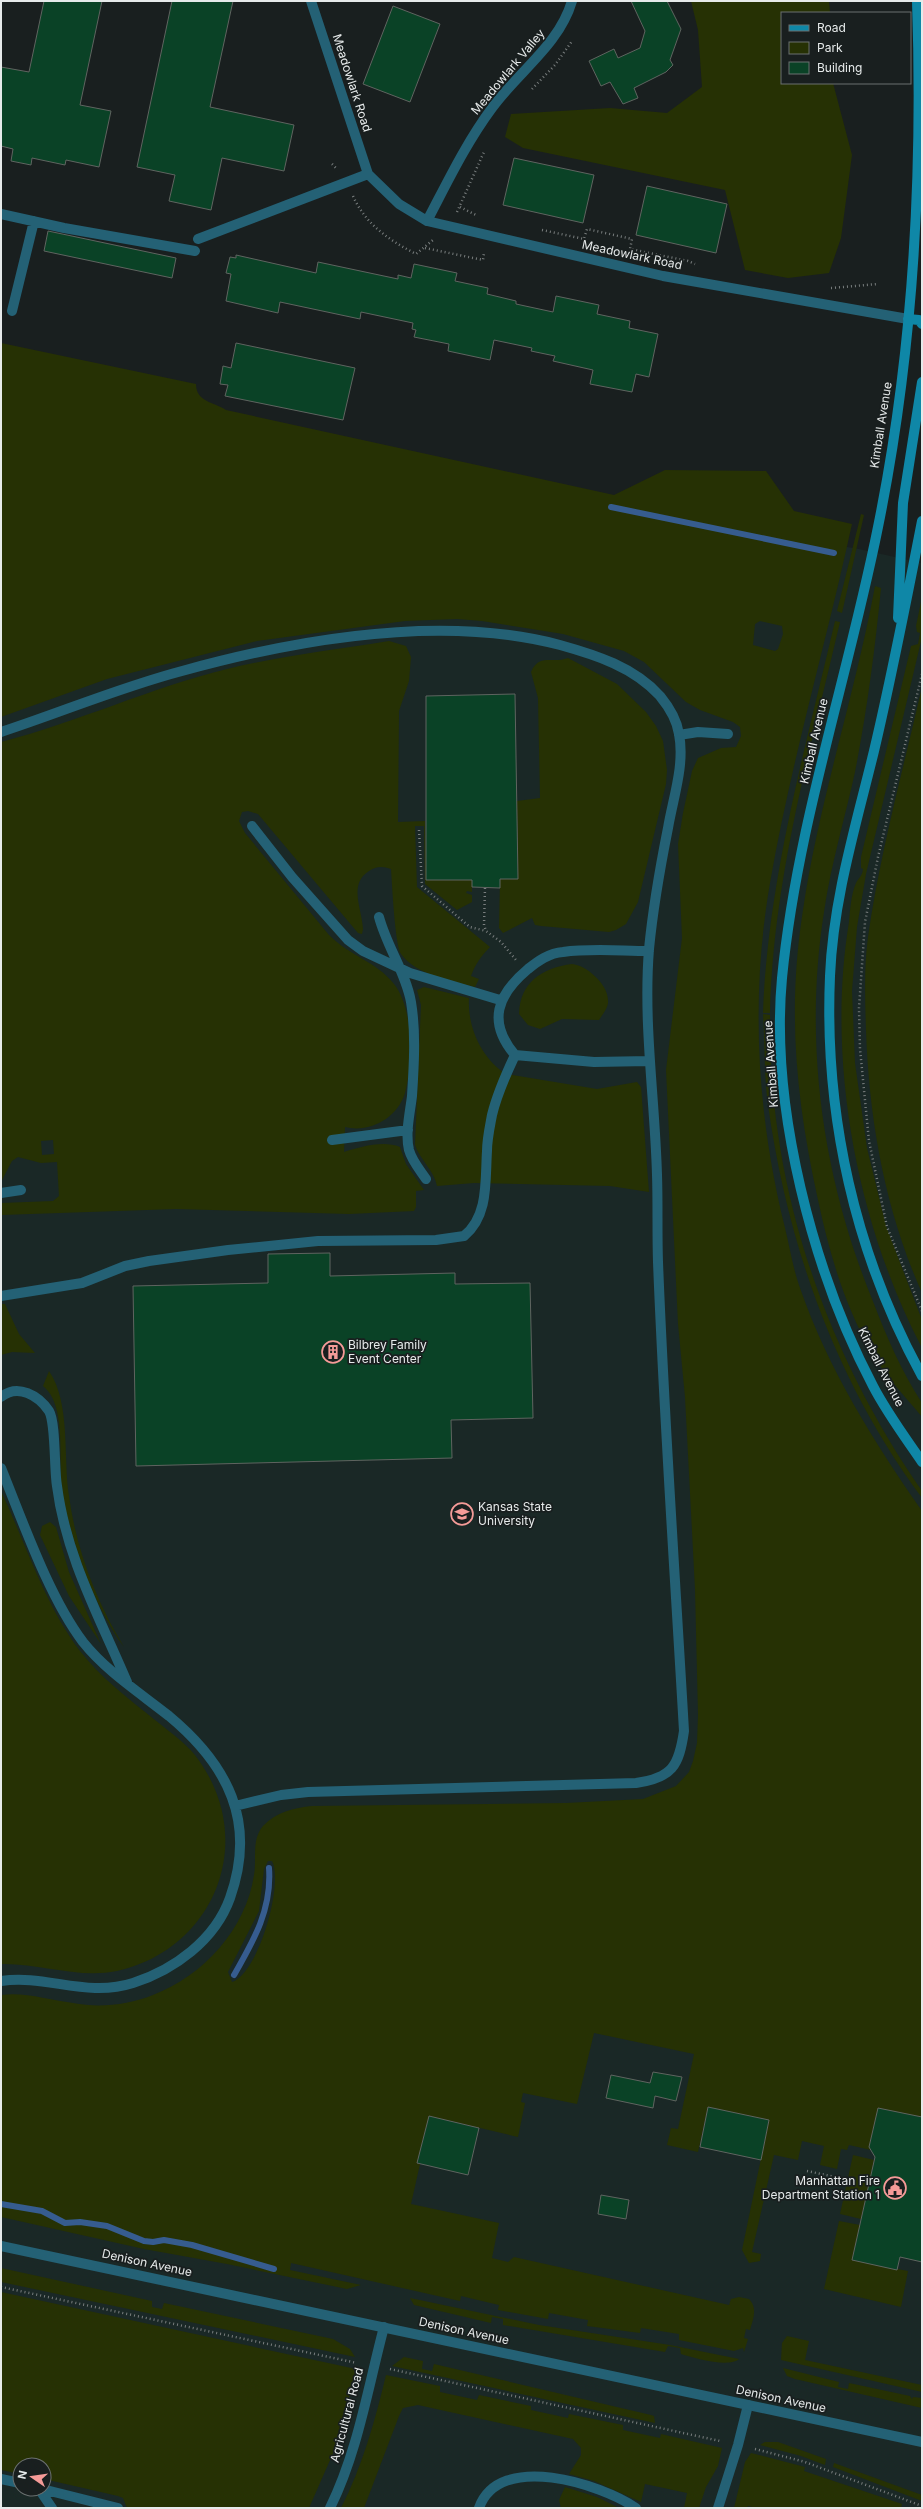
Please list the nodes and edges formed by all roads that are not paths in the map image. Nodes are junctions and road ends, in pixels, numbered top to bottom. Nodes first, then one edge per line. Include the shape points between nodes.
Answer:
1 (311, 1) edge
2 (572, 1) edge
3 (917, 1) edge
4 (368, 174) junction
5 (1, 214) edge
6 (34, 221) junction
7 (427, 221) junction
8 (198, 239) dead end
9 (195, 251) dead end
10 (12, 311) dead end
11 (908, 319) junction
12 (922, 324) edge
13 (922, 382) edge
14 (922, 521) edge
15 (896, 654) junction
16 (1, 732) edge
17 (728, 734) dead end
18 (679, 735) junction
19 (252, 826) dead end
20 (379, 917) dead end
21 (649, 952) junction
22 (399, 968) junction
23 (500, 1000) junction
24 (515, 1055) junction
25 (649, 1061) junction
26 (408, 1130) junction
27 (332, 1140) dead end
28 (426, 1179) dead end
29 (21, 1190) dead end
30 (1, 1193) edge
31 (1, 1296) edge
32 (922, 1376) edge
33 (1, 1397) edge
34 (922, 1462) edge
35 (1, 1468) edge
36 (128, 1684) junction
37 (235, 1806) junction
38 (1, 1981) edge
39 (1, 2246) edge
40 (384, 2327) junction
41 (748, 2405) junction
42 (922, 2442) edge
43 (1, 2479) edge
44 (12, 2481) edge
45 (52, 2492) edge
46 (44, 2497) edge
47 (52, 2508) edge
48 (118, 2508) edge
49 (330, 2508) edge
50 (479, 2508) edge
51 (636, 2508) edge
52 (718, 2508) edge

1 - 4 street, Meadowlark Road
2 - 7 street, Meadowlark Valley via 566,20 546,48 492,107
3 - 11 main road, Kimball Avenue via 917,162
4 - 7 street, Meadowlark Road via 399,204
4 - 8 street
5 - 6 street
6 - 9 street
6 - 10 street
7 - 11 street, Meadowlark Road via 663,276
11 - 12 main road via 919,320
11 - 34 main road, Kimball Avenue via 878,526 810,812 793,897 782,978 780,1024 787,1115 813,1234 824,1270 854,1347 873,1386
13 - 15 main road via 903,503
14 - 15 main road
15 - 32 main road via 851,842 837,917 830,974 829,1041 835,1113 857,1216 890,1314
16 - 18 street via 184,670 296,645 363,635 457,631 540,640 602,658 629,671 660,697 673,714
17 - 18 street via 698,732
18 - 21 street via 680,766 656,896
19 - 22 street via 335,929 363,951
20 - 22 street via 384,936
21 - 23 street via 562,952 540,959 520,975
21 - 25 street
22 - 23 street
22 - 26 street via 406,982 413,1022 413,1076
23 - 24 street via 498,1019 504,1042
24 - 25 street via 594,1062
24 - 31 street via 503,1080 492,1114 482,1206 478,1220 464,1236 436,1240 318,1241 228,1250 143,1262 125,1266 82,1283
25 - 37 street via 655,1127 658,1259 684,1731 681,1752 672,1770 656,1780 636,1783 308,1792 281,1795
26 - 27 street
26 - 28 street via 409,1150
29 - 30 street
33 - 36 street via 8,1392 28,1392 41,1401 50,1413 57,1487 71,1552 88,1597
35 - 36 street via 66,1617 104,1664
36 - 37 street via 186,1731 209,1754 218,1766
37 - 38 street via 240,1843 234,1886 225,1908 196,1948 158,1973 109,1989 85,1989 33,1981
39 - 40 street, Denison Avenue
40 - 41 street, Denison Avenue
40 - 49 street, Agricultural Road via 350,2458
41 - 42 street, Denison Avenue
41 - 52 street
43 - 44 street
45 - 48 street
46 - 47 street
50 - 51 street via 481,2501 495,2486 525,2476 553,2476 616,2497

